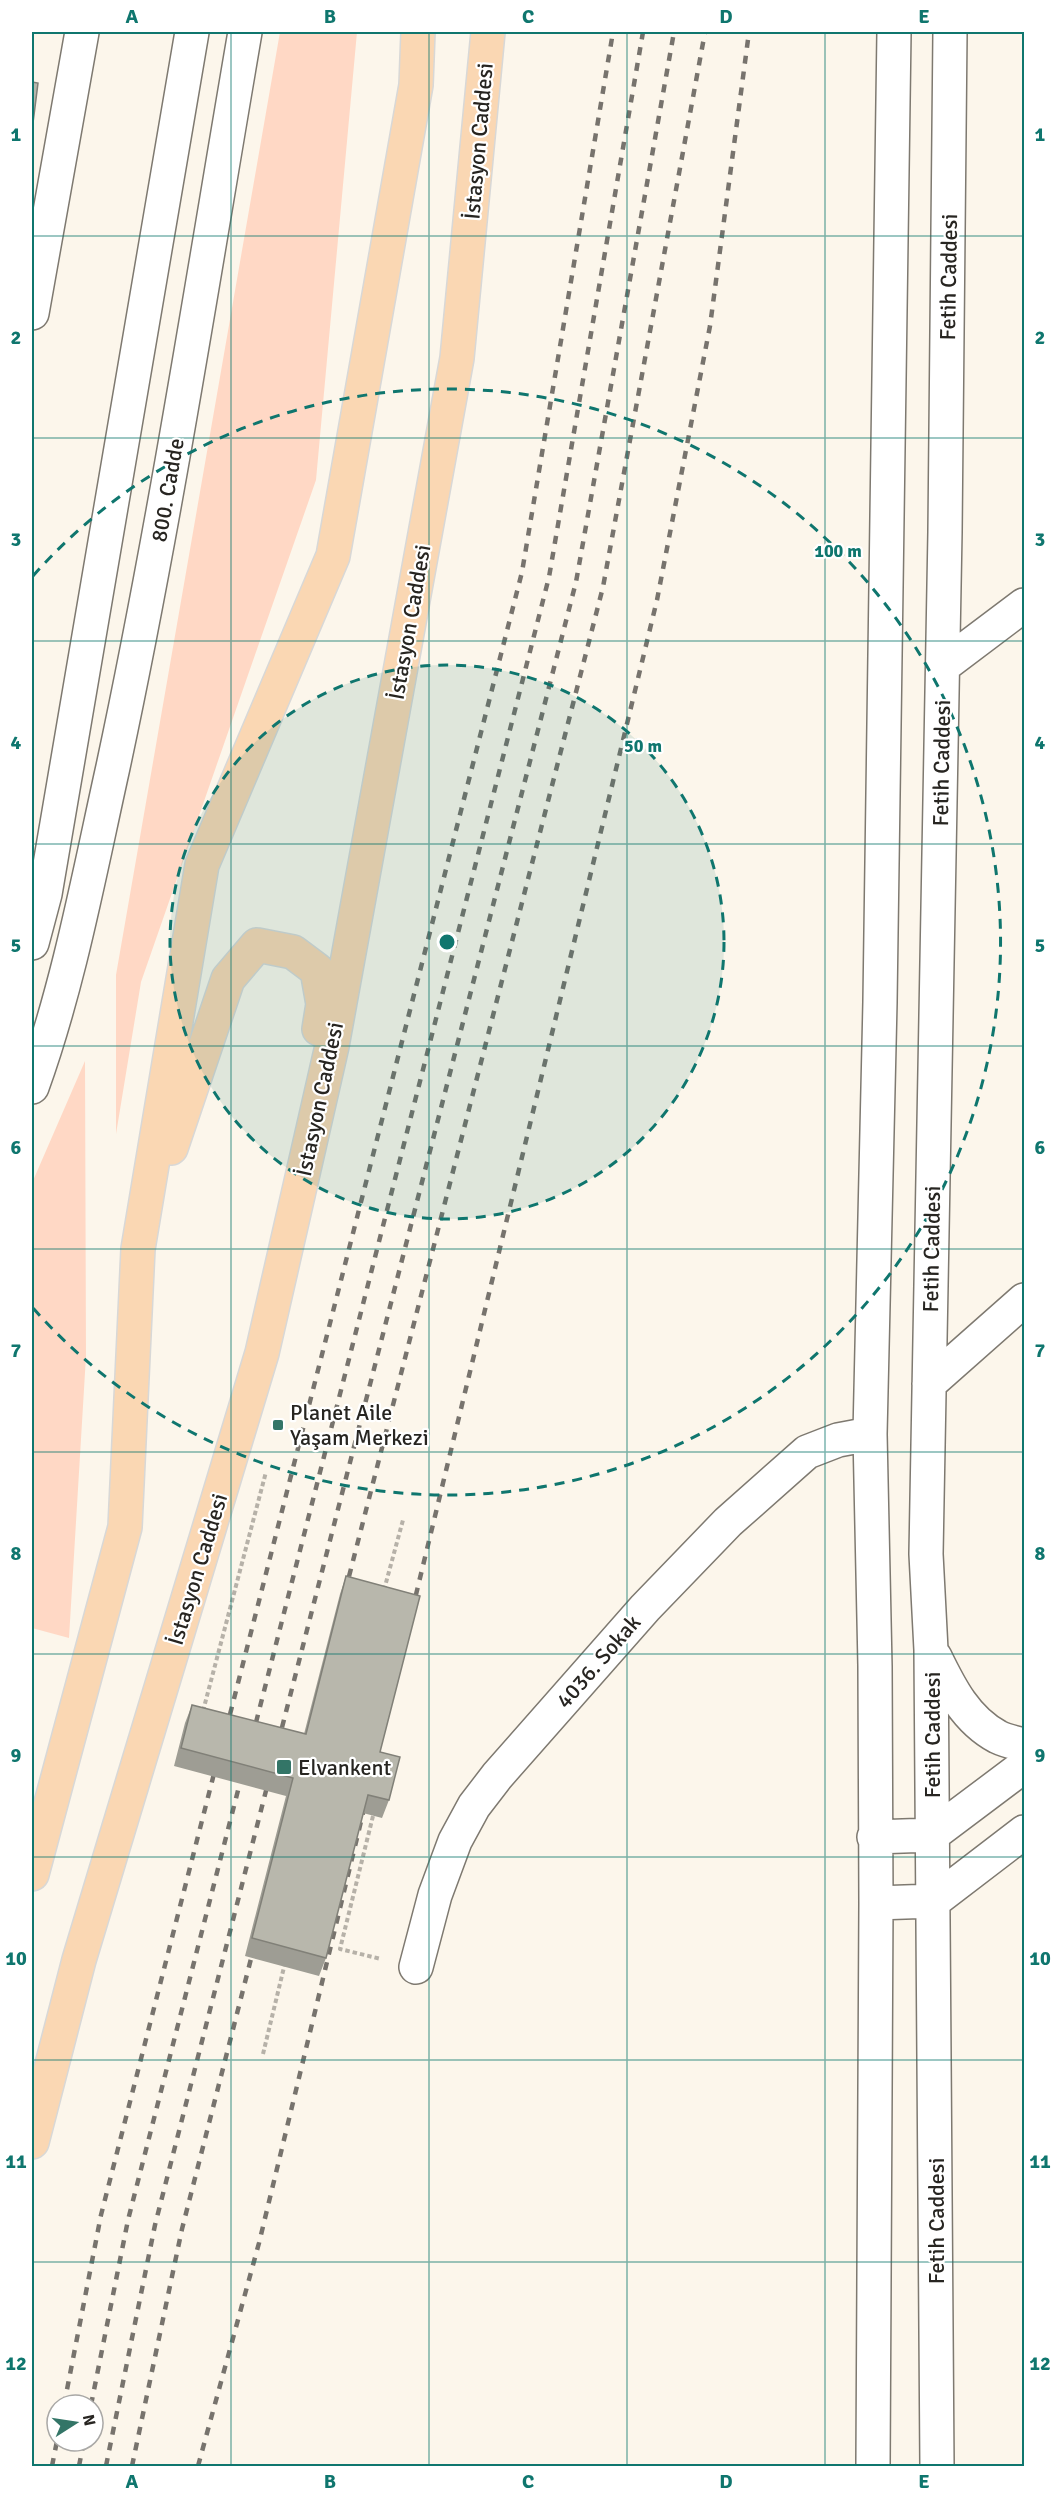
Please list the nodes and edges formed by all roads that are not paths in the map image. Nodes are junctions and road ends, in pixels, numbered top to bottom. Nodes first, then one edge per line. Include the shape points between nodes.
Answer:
1 (82, 32) edge
2 (192, 32) edge
3 (245, 32) edge
4 (418, 32) edge
5 (488, 32) edge
6 (894, 32) edge
7 (950, 32) edge
8 (32, 313) edge
9 (1024, 605) edge
10 (943, 666) junction
11 (38, 893) edge
12 (84, 900) junction
13 (32, 938) edge
14 (74, 945) junction
15 (32, 1087) edge
16 (307, 1156) junction
17 (138, 1249) junction
18 (1024, 1300) edge
19 (929, 1384) junction
20 (870, 1434) junction
21 (931, 1650) junction
22 (1024, 1745) edge
23 (1024, 1766) edge
24 (1024, 1832) edge
25 (932, 1835) junction
26 (874, 1837) junction
27 (32, 1874) edge
28 (934, 1901) junction
29 (876, 1903) junction
30 (416, 1967) road end
31 (32, 2142) edge
32 (873, 2466) edge
33 (937, 2466) edge

1 - 8 street
2 - 11 street
3 - 12 street, 800. Cadde via 144,620
4 - 17 main road via 417,85 333,556 202,865
5 - 16 main road, İstasyon Caddesi via 457,358 332,1046
6 - 20 street
7 - 10 street, Fetih Caddesi
9 - 10 street
10 - 19 street, Fetih Caddesi
11 - 12 street
11 - 13 street
12 - 14 street, 800. Cadde
13 - 14 street
14 - 15 street, 800. Cadde
16 - 17 main road via 323,1004 317,970 293,952 257,945 228,979
16 - 31 main road, İstasyon Caddesi via 262,1353 79,1960
17 - 27 main road via 125,1527
18 - 19 street
19 - 21 street, Fetih Caddesi via 926,1554
20 - 26 street
20 - 30 street, 4036. Sokak via 838,1440 807,1452 728,1522 645,1608 497,1776 474,1806 455,1842 435,1895
21 - 22 street via 951,1691 972,1719 998,1737
21 - 25 street, Fetih Caddesi
23 - 25 street
24 - 28 street
25 - 26 street
25 - 28 street, Fetih Caddesi
26 - 29 street
28 - 29 street
28 - 33 street, Fetih Caddesi
29 - 32 street

